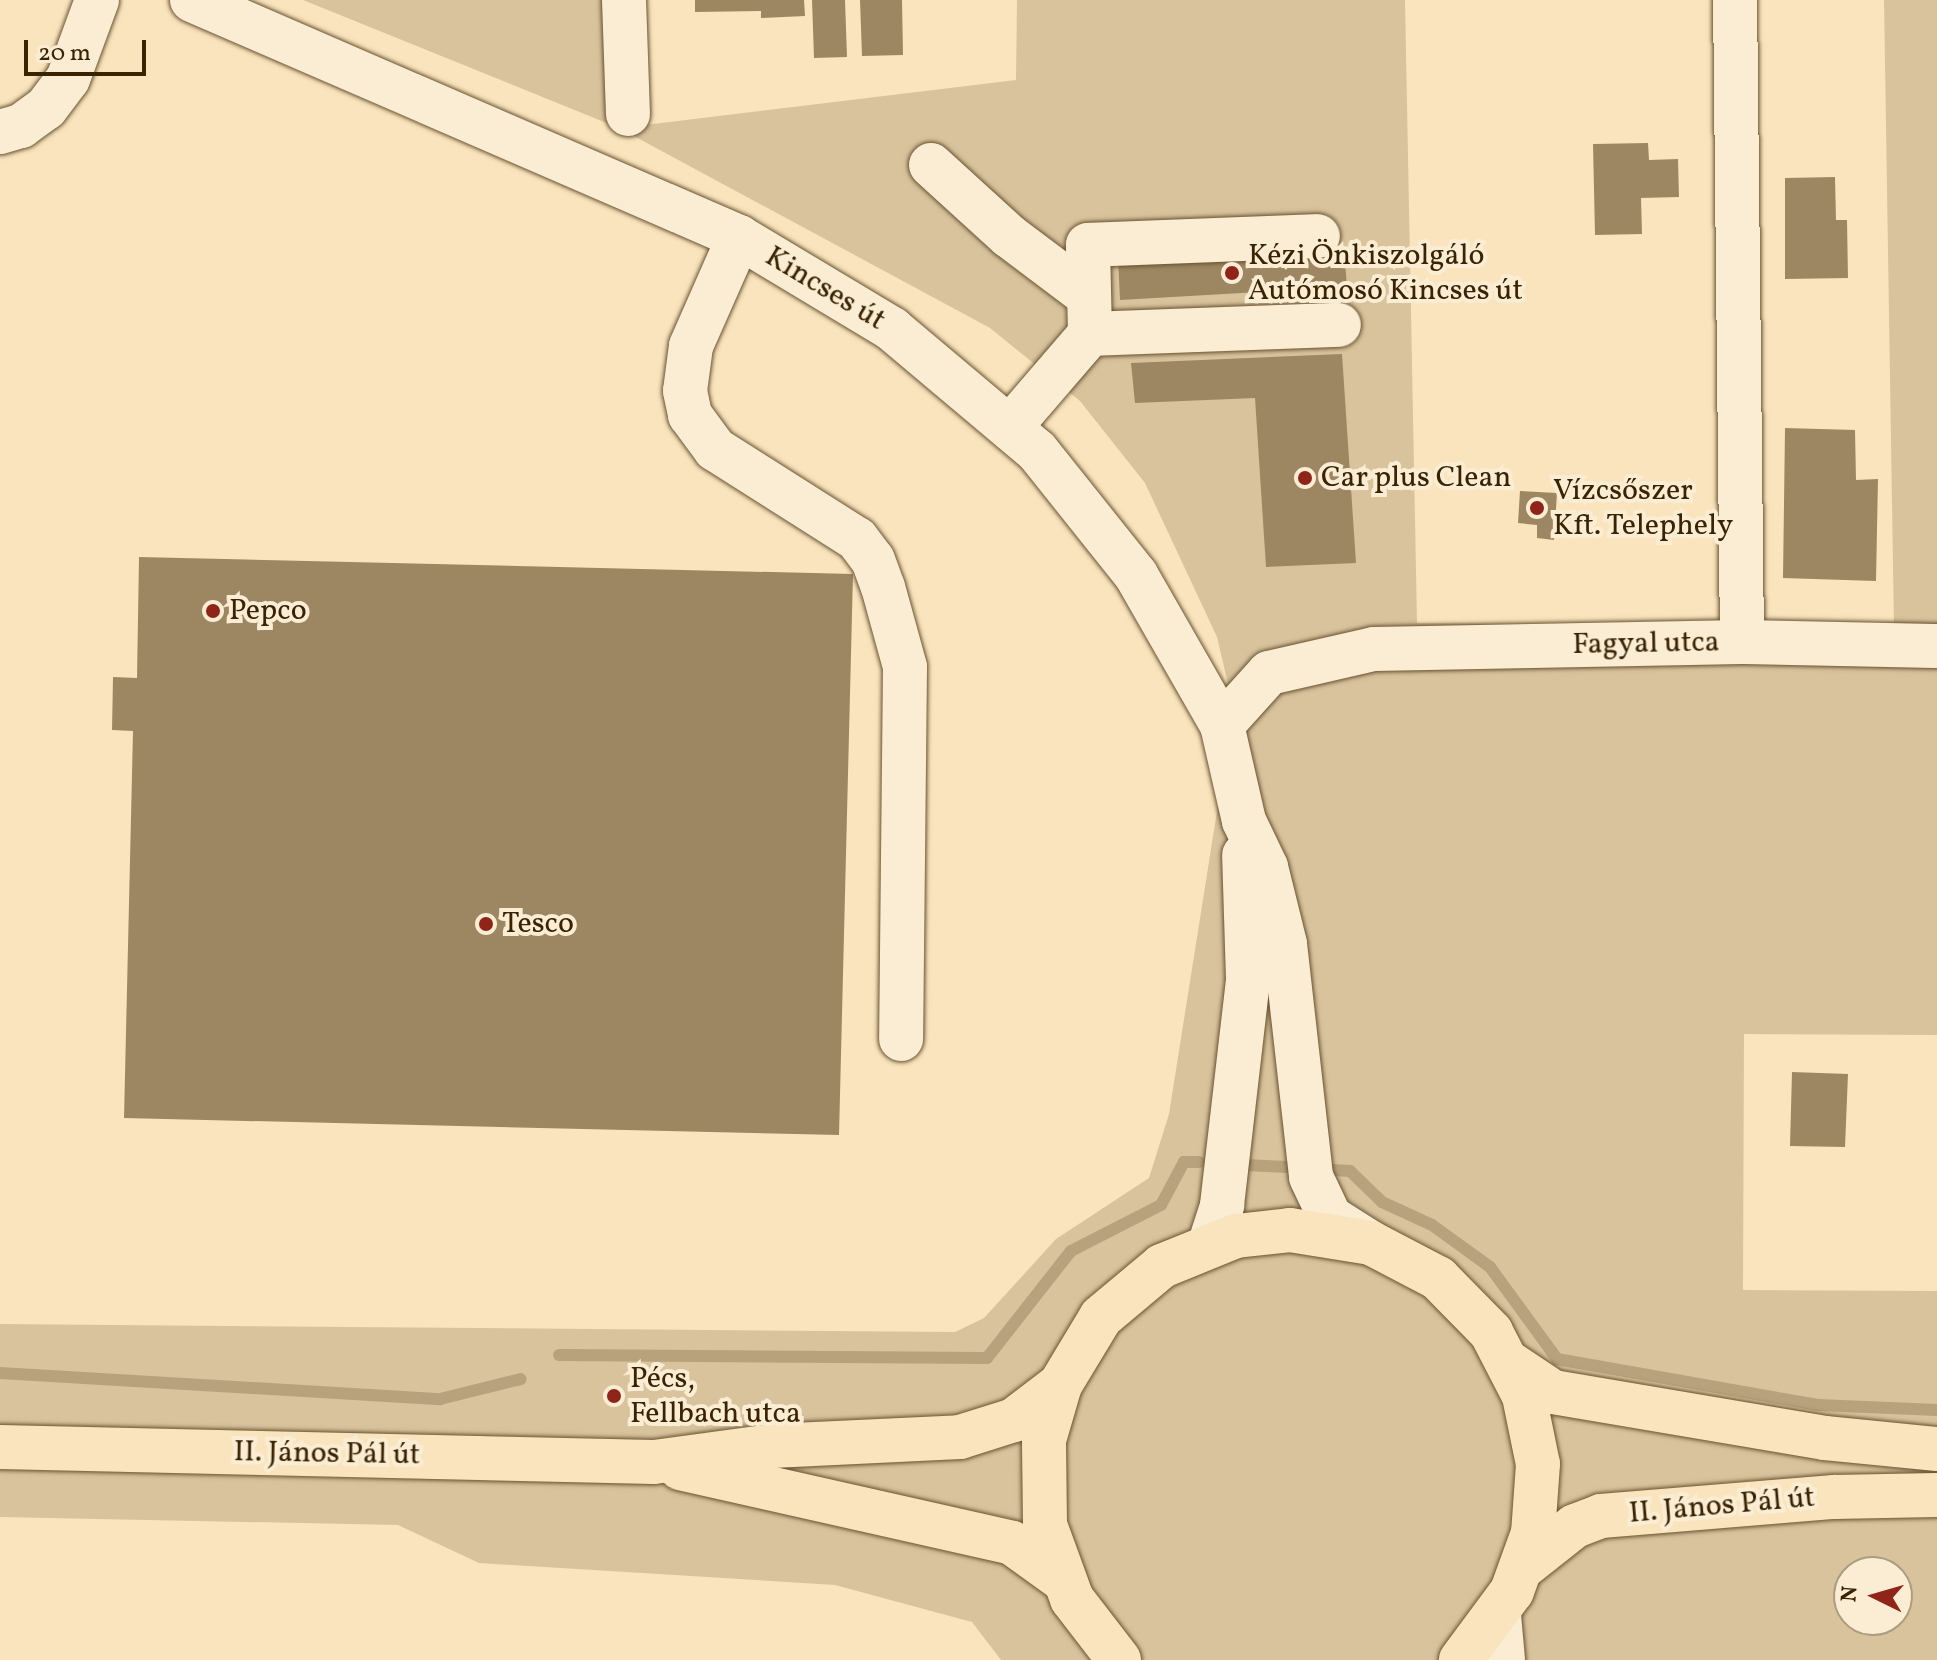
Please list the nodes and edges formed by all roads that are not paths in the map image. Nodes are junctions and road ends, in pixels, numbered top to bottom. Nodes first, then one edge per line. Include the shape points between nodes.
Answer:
1 (97, 0) edge
2 (192, 0) edge
3 (624, 0) edge
4 (1735, 0) edge
5 (628, 114) dead end
6 (0, 132) edge
7 (931, 165) dead end
8 (1318, 236) dead end
9 (739, 237) junction
10 (1090, 315) junction
11 (1339, 325) dead end
12 (1010, 427) junction
13 (1742, 642) junction
14 (1937, 646) edge
15 (1222, 725) junction
16 (1244, 821) junction
17 (901, 1039) dead end
18 (1210, 1243) junction
19 (1371, 1243) junction
20 (1511, 1364) junction
21 (1060, 1385) junction
22 (0, 1447) edge
23 (1937, 1449) edge
24 (654, 1462) junction
25 (1937, 1495) edge
26 (1523, 1567) junction
27 (1062, 1579) junction
28 (1499, 1615) junction
29 (1119, 1660) edge
30 (1461, 1660) edge
31 (1503, 1660) edge

1 - 6 street via 68,79 46,108 21,126
2 - 9 street, Kincses út
3 - 5 street
4 - 13 street, Fagyal utca
7 - 10 street
8 - 10 street via 1088,245
9 - 12 street, Kincses út via 892,329
9 - 17 street via 691,346 685,391 690,415 715,449 857,539 873,560 883,587 905,667
10 - 11 street
10 - 12 street
12 - 15 street, Kincses út via 1037,451 1136,575
13 - 14 street
13 - 15 street, Fagyal utca via 1374,649 1269,673
15 - 16 street, Kincses út
16 - 18 street via 1248,979 1222,1205
16 - 19 street via 1266,867 1285,944 1311,1177 1330,1217
18 - 19 main road via 1290,1230
18 - 21 main road via 1162,1266 1119,1298 1085,1338
19 - 20 main road via 1438,1278 1491,1332
20 - 23 main road via 1553,1392 1825,1438
20 - 26 main road via 1531,1419 1538,1464 1536,1510
21 - 24 main road via 1014,1420 960,1437 772,1446
21 - 27 main road via 1044,1440 1042,1482 1045,1525
22 - 24 main road, II. János Pál út
24 - 27 main road via 1012,1543
25 - 26 main road, II. János Pál út via 1834,1497 1601,1516 1575,1526
26 - 28 main road
27 - 29 main road via 1084,1619
28 - 30 main road
28 - 31 street

